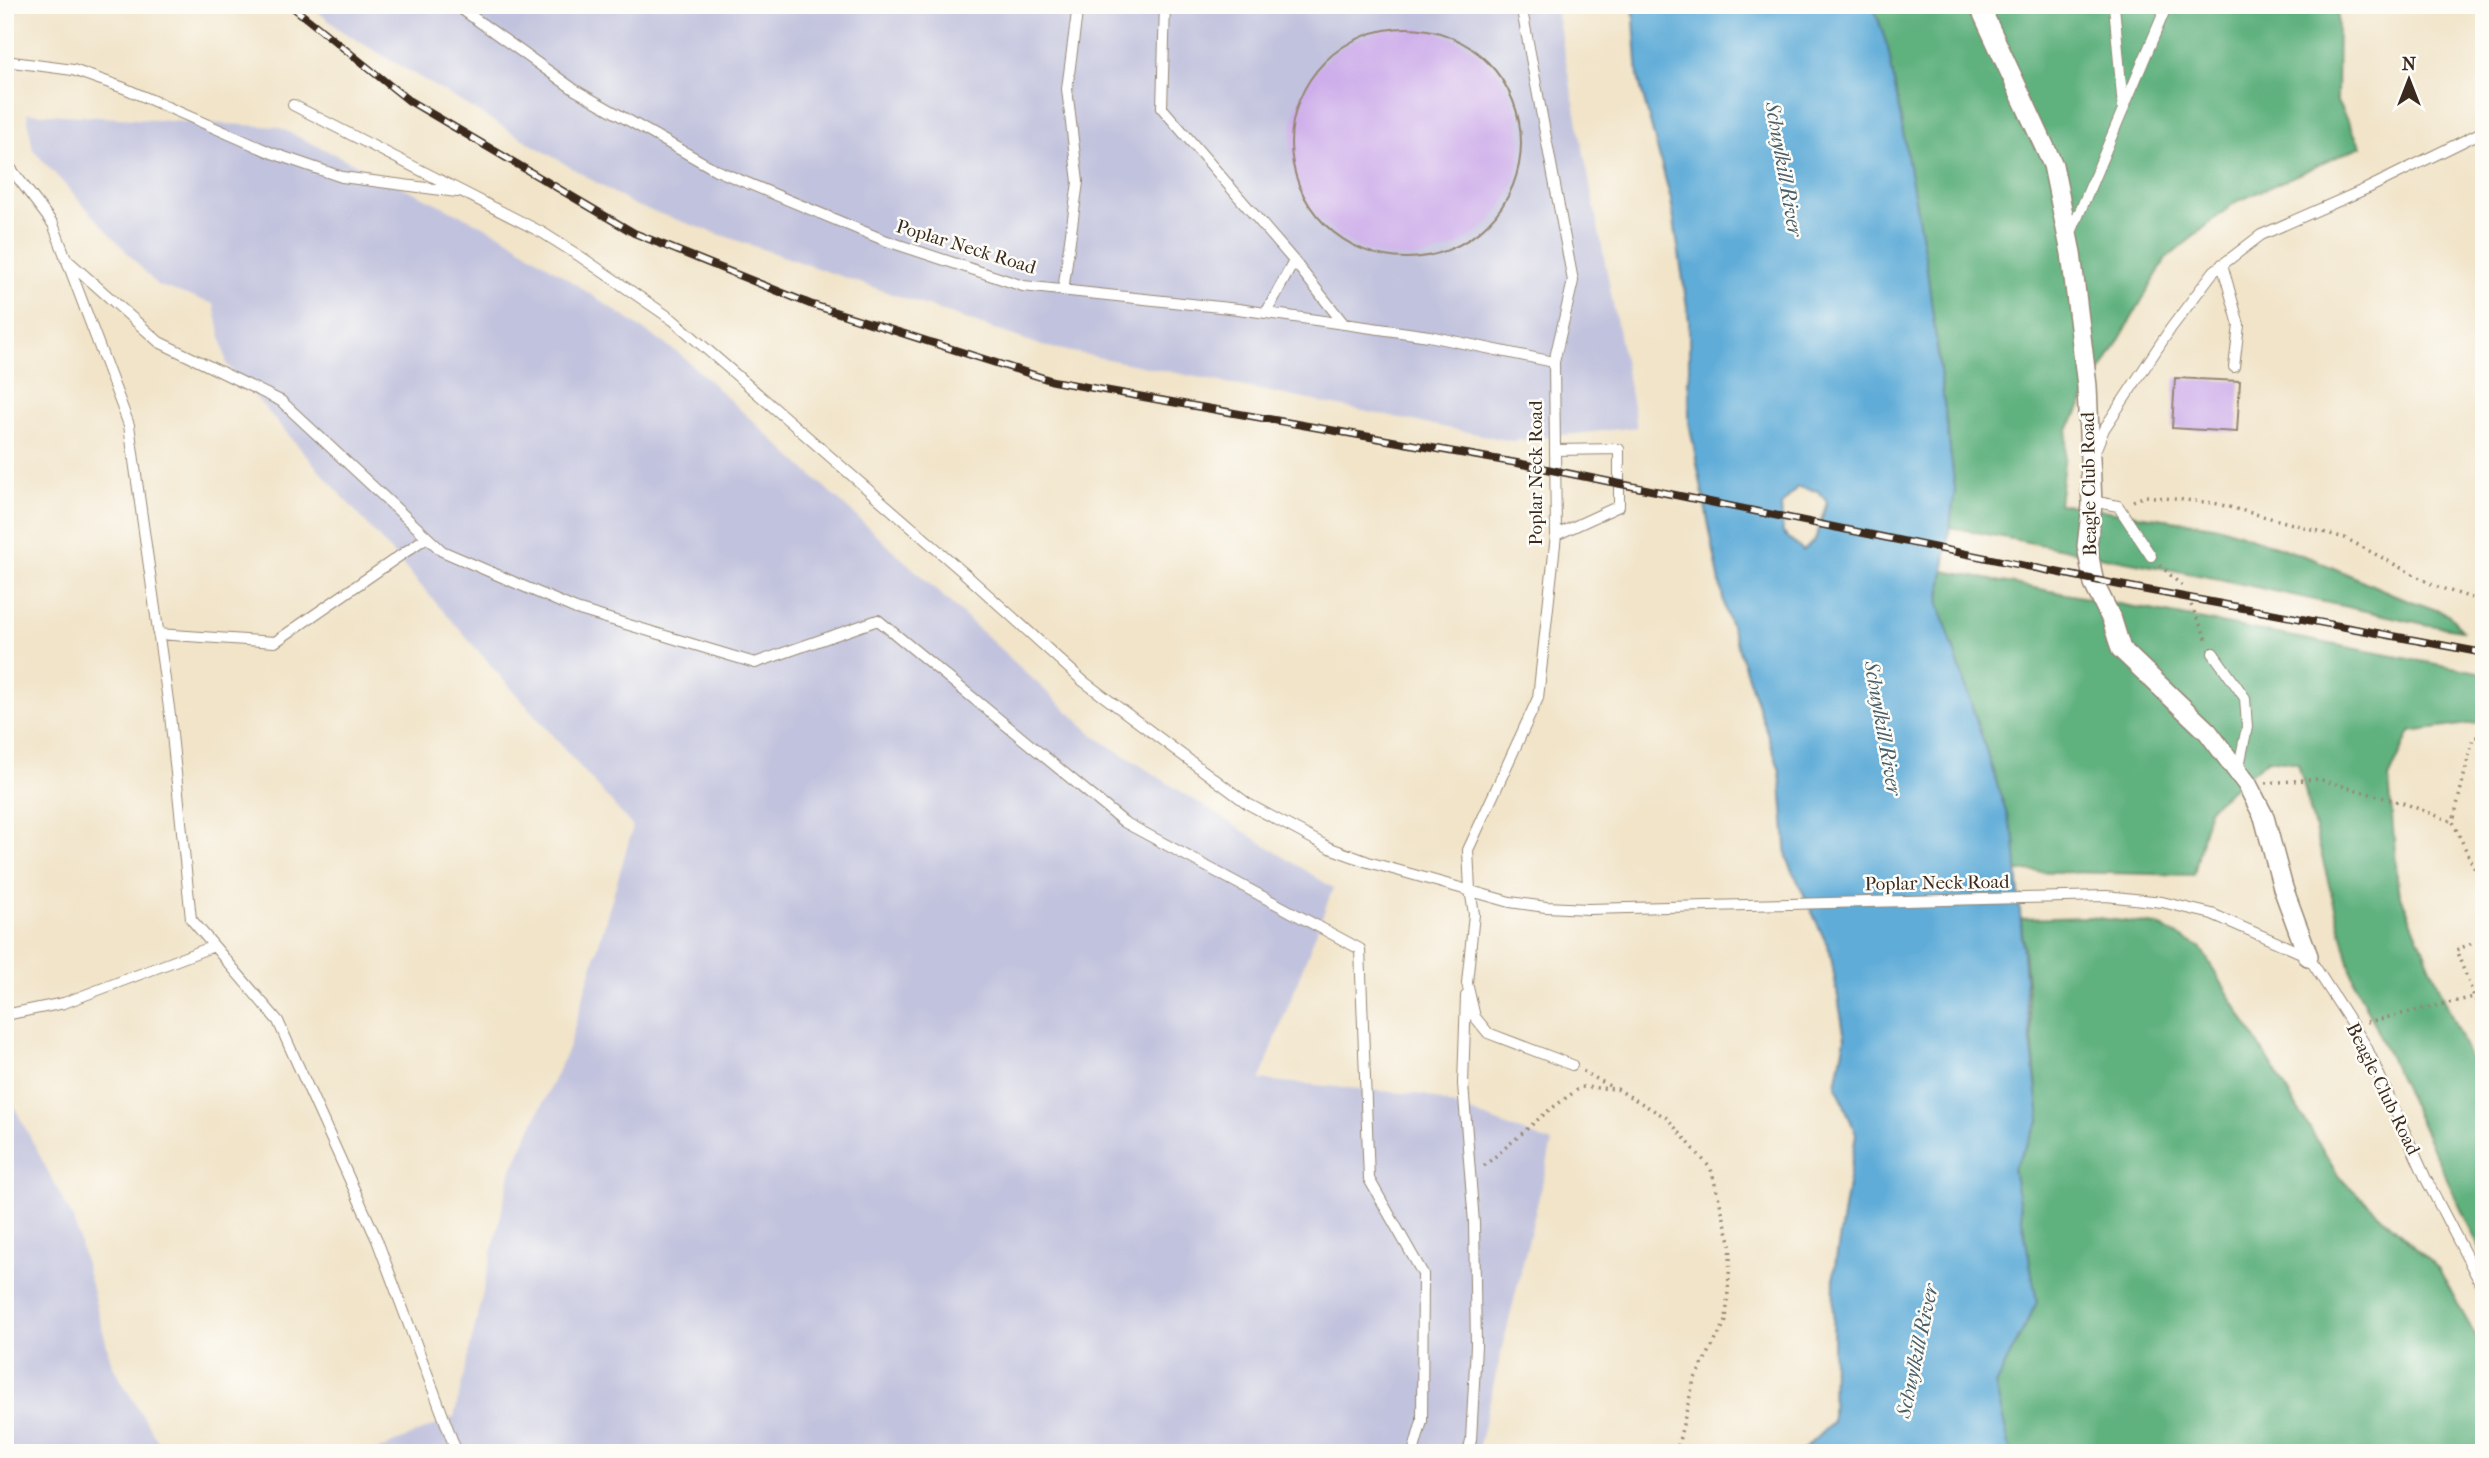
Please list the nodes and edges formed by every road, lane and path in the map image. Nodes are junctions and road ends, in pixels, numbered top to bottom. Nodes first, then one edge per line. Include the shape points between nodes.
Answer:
1 (456, 5) edge
2 (1078, 5) edge
3 (1165, 5) edge
4 (1521, 5) edge
5 (1979, 5) edge
6 (2114, 5) edge
7 (2167, 5) edge
8 (5, 61) edge
9 (293, 105) dead end
10 (2123, 112) junction
11 (2484, 131) edge
12 (5, 161) edge
13 (468, 194) junction
14 (2068, 239) junction
15 (65, 258) junction
16 (1294, 261) junction
17 (2222, 264) junction
18 (1063, 291) junction
19 (1266, 313) junction
20 (1344, 324) junction
21 (1554, 362) junction
22 (2234, 368) dead end
23 (1555, 450) junction
24 (2090, 462) junction
25 (2092, 501) junction
26 (2118, 506) junction
27 (1556, 535) junction
28 (427, 537) junction
29 (2151, 556) joint
30 (2183, 587) dead end
31 (2484, 602) edge
32 (2191, 605) dead end
33 (158, 634) junction
34 (2213, 653) joint
35 (2484, 735) edge
36 (2242, 778) junction
37 (2453, 822) junction
38 (2484, 889) edge
39 (1470, 890) junction
40 (2484, 938) edge
41 (214, 946) junction
42 (2308, 956) junction
43 (1466, 984) junction
44 (2474, 997) junction
45 (5, 1014) edge
46 (2484, 1022) edge
47 (2355, 1025) junction
48 (1572, 1065) joint
49 (1617, 1089) junction
50 (1470, 1180) junction
51 (2484, 1290) edge
52 (457, 1453) edge
53 (1412, 1453) edge
54 (1468, 1453) edge
55 (1676, 1453) edge

1 - 18 lane, Poplar Neck Road via 575,90 716,170 884,240 1023,286
2 - 18 lane via 1067,89 1078,182
3 - 16 lane via 1162,108
4 - 21 lane via 1573,281
5 - 14 street, Beagle Club Road via 2049,155
6 - 10 lane
7 - 10 lane
8 - 13 lane via 73,70 272,153 342,177
9 - 13 lane
10 - 14 lane
11 - 17 lane via 2261,235
12 - 15 lane via 52,224
13 - 39 lane via 572,251 673,320 1083,681 1218,784 1330,848
14 - 24 street, Beagle Club Road via 2084,341
15 - 28 lane via 159,342 281,401
15 - 33 lane via 129,425
16 - 19 lane
16 - 20 lane
17 - 22 lane via 2239,325
17 - 24 lane via 2171,328 2104,429
18 - 19 lane, Poplar Neck Road
19 - 20 lane, Poplar Neck Road
20 - 21 lane, Poplar Neck Road
21 - 23 lane, Poplar Neck Road
23 - 27 lane, Poplar Neck Road
23 - 27 lane via 1619,449 1619,506
24 - 25 street, Beagle Club Road
25 - 26 lane
25 - 36 street, Beagle Club Road via 2087,546 2094,584 2122,649 2208,732
26 - 29 lane
26 - 31 path via 2145,496 2214,503 2345,538 2435,586
27 - 39 lane, Poplar Neck Road via 1538,698 1468,850
28 - 33 lane via 275,642
28 - 53 lane via 442,551 576,609 755,663 878,620 1124,822 1360,949 1369,1179 1423,1274 1422,1421
29 - 30 path
32 - 34 path
33 - 41 lane via 191,919
34 - 36 lane via 2245,698
35 - 37 path via 2473,738
36 - 37 path via 2318,779
36 - 42 street, Beagle Club Road via 2263,817
37 - 38 path
39 - 42 lane, Poplar Neck Road via 1510,902 1588,909 2106,896 2203,911
39 - 43 lane via 1474,914
40 - 44 path via 2456,950
41 - 45 lane via 64,1003
41 - 52 lane via 278,1021 377,1240
42 - 47 lane, Beagle Club Road
43 - 48 lane via 1475,1017 1488,1033
43 - 50 lane via 1463,1084
44 - 46 path
44 - 47 path
47 - 51 lane, Beagle Club Road via 2426,1179
48 - 49 path
49 - 50 path via 1581,1087 1500,1150
49 - 55 path via 1667,1118 1711,1169 1731,1245 1726,1321 1694,1380
50 - 54 lane via 1476,1345

